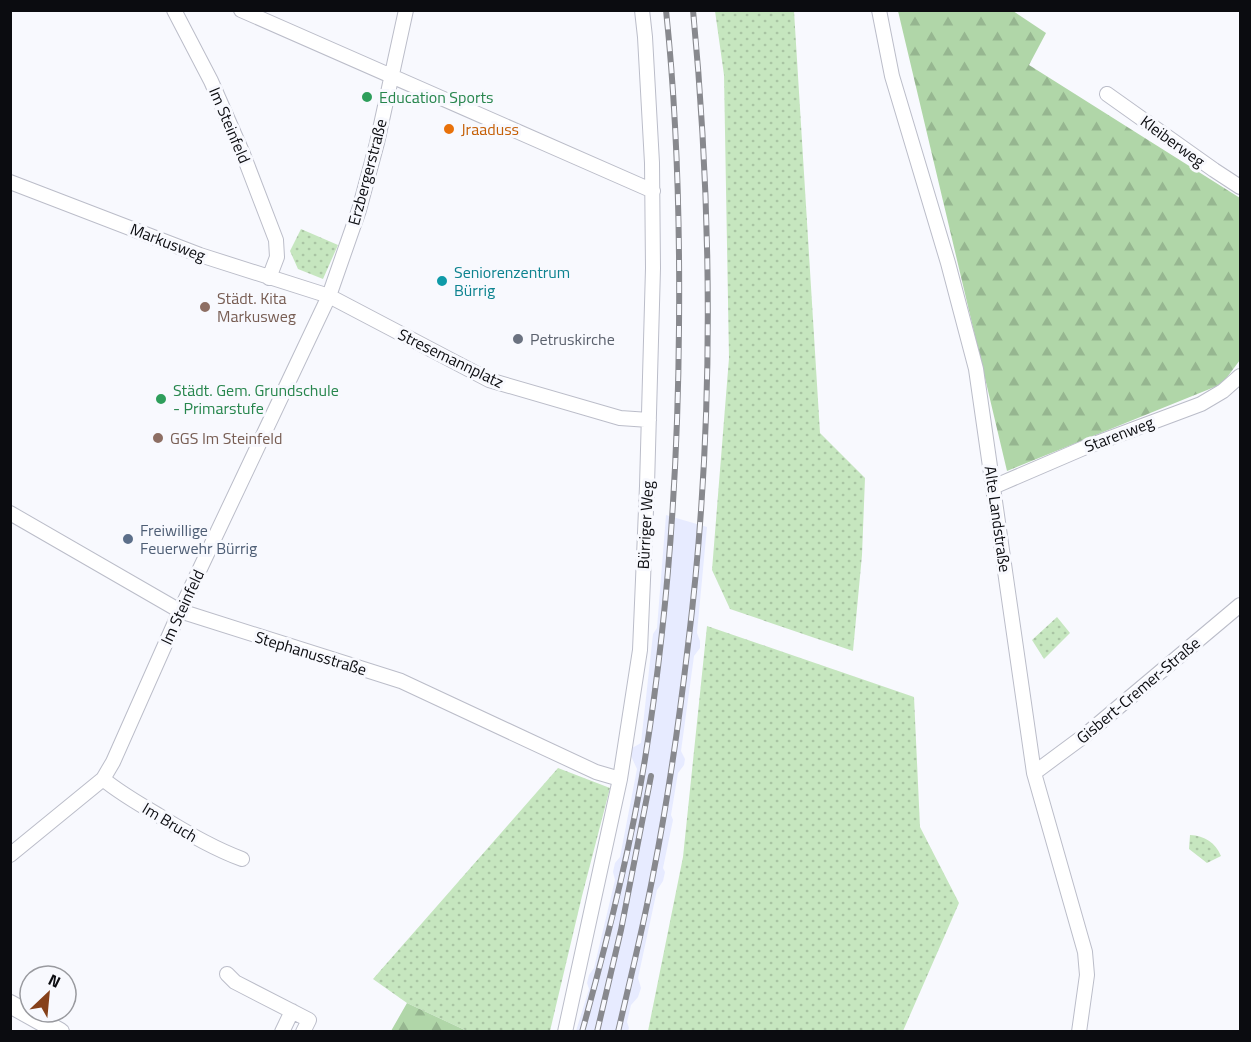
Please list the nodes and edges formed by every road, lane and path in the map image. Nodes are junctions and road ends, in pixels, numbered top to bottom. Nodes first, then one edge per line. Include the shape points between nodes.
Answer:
1 (174, 10) edge
2 (241, 10) edge
3 (405, 10) edge
4 (642, 10) edge
5 (879, 10) edge
6 (390, 76) junction
7 (1107, 94) dead end
8 (10, 182) edge
9 (1240, 187) edge
10 (653, 191) junction
11 (269, 278) junction
12 (328, 296) junction
13 (1240, 376) edge
14 (649, 420) junction
15 (993, 487) junction
16 (10, 513) edge
17 (1240, 605) edge
18 (180, 611) junction
19 (1034, 772) junction
20 (103, 779) junction
21 (620, 779) junction
22 (11, 852) edge
23 (242, 859) dead end
24 (227, 974) dead end
25 (10, 1004) edge
26 (292, 1011) junction
27 (60, 1032) edge
28 (282, 1032) edge
29 (303, 1032) edge
30 (565, 1032) edge
31 (1079, 1032) edge

1 - 11 street, Im Steinfeld via 243,153 276,240 277,257
2 - 6 street
3 - 6 street, Erzbergerstraße
4 - 10 street, Bürriger Weg
5 - 15 street, Alte Landstraße via 892,76 976,369
6 - 10 street
6 - 12 street, Erzbergerstraße via 359,210
7 - 9 street, Kleiberweg
8 - 11 street, Markusweg
10 - 14 street, Bürriger Weg
11 - 12 street, Markusweg
12 - 14 street, Stresemannplatz via 489,380 620,418
12 - 18 street, Im Steinfeld
13 - 15 street, Starenweg via 1201,404
14 - 21 street, Bürriger Weg via 640,650
15 - 19 street, Alte Landstraße
16 - 18 street, Stephanusstraße
17 - 19 street, Gisbert-Cremer-Straße via 1084,736
18 - 20 street, Im Steinfeld
18 - 21 street, Stephanusstraße via 401,681 596,772
19 - 31 street, Alte Landstraße via 1085,952 1087,975
20 - 22 street, Im Steinfeld
20 - 23 street, Im Bruch via 192,836
21 - 30 street, Bürriger Weg
24 - 26 street
25 - 27 street
26 - 28 street
26 - 29 street via 309,1020

